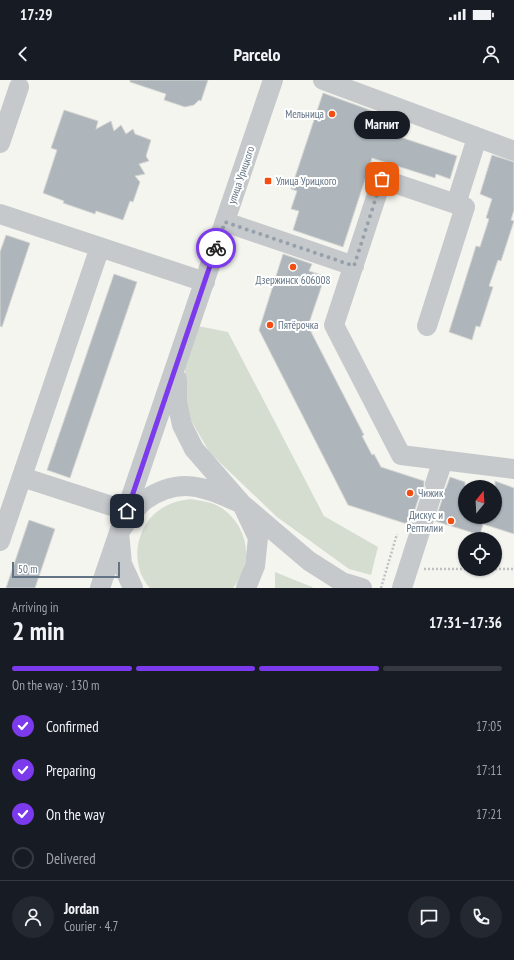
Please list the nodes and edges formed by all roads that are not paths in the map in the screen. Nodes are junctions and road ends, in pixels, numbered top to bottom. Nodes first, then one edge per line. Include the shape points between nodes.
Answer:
1 (273, 80) edge
2 (322, 80) edge
3 (19, 87) dead end
4 (477, 138) junction
5 (0, 143) edge
6 (514, 151) edge
7 (456, 204) junction
8 (0, 214) edge
9 (225, 222) junction
10 (100, 247) junction
11 (354, 266) junction
12 (205, 282) junction
13 (428, 326) dead end
14 (177, 365) junction
15 (443, 460) junction
16 (514, 469) edge
17 (22, 477) junction
18 (242, 504) junction
19 (127, 511) junction
20 (120, 532) junction
21 (0, 542) edge
22 (100, 588) edge
23 (133, 588) edge
24 (246, 588) edge
25 (362, 588) edge
26 (402, 588) edge

1 - 9 street, улица Урицкого
2 - 4 street
3 - 5 street
4 - 6 street
4 - 7 street
7 - 11 street via 382,179
7 - 13 street via 465,207
8 - 10 street
9 - 11 street
9 - 12 street, улица Урицкого
10 - 12 street
10 - 17 street
11 - 15 street via 334,325 401,455
12 - 14 street, улица Урицкого
14 - 18 street via 177,402 182,425 194,449
14 - 19 street, улица Урицкого
15 - 16 street
15 - 26 street
17 - 19 street
17 - 21 street
18 - 20 street via 207,488 186,486 164,491 144,501
18 - 24 street via 258,538 255,566
18 - 25 street via 309,561 342,582
19 - 20 street, улица Урицкого
20 - 22 street, улица Урицкого
20 - 23 street via 122,564

